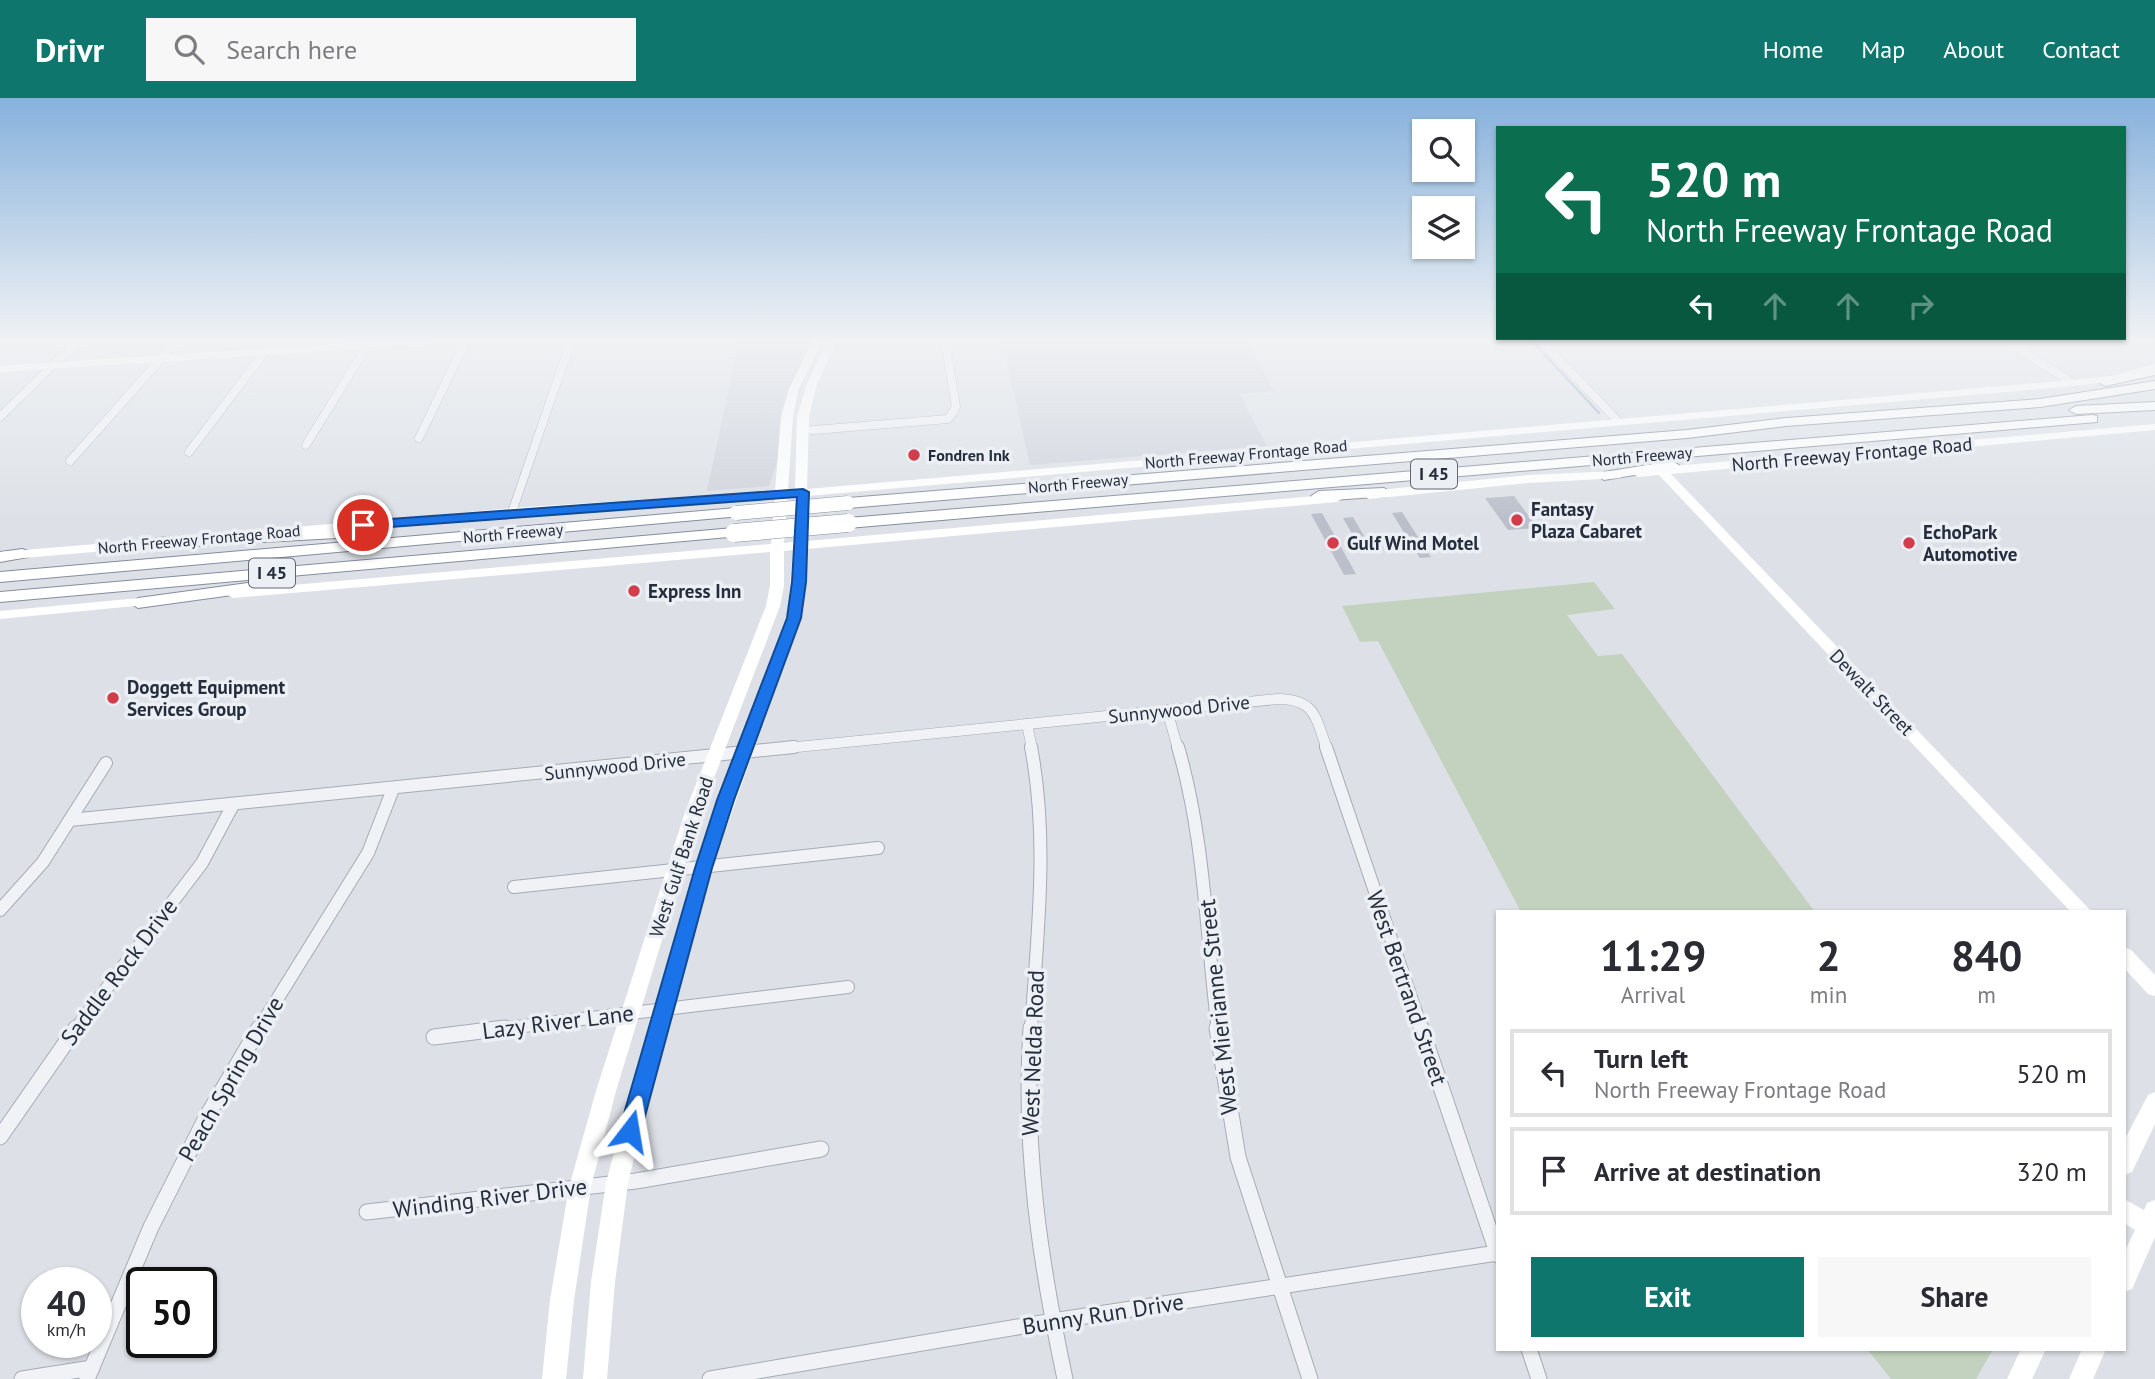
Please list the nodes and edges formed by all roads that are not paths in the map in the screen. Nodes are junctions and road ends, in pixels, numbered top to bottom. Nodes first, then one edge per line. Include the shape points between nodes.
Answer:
1 (17, 401) edge
2 (123, 401) edge
3 (227, 401) edge
4 (333, 401) edge
5 (437, 401) edge
6 (550, 401) edge
7 (791, 401) edge
8 (806, 401) edge
9 (954, 401) edge
10 (1599, 401) edge
11 (1860, 401) edge
12 (1946, 401) edge
13 (2056, 401) edge
14 (2155, 405) edge
15 (2155, 414) edge
16 (0, 417) edge
17 (1618, 421) junction
18 (2155, 428) edge
19 (802, 432) junction
20 (419, 438) dead end
21 (1840, 439) junction
22 (1576, 443) junction
23 (306, 445) dead end
24 (189, 452) dead end
25 (70, 461) dead end
26 (783, 470) junction
27 (803, 471) junction
28 (1662, 471) junction
29 (1604, 476) junction
30 (803, 492) junction
31 (781, 493) junction
32 (1384, 493) junction
33 (743, 496) junction
34 (1028, 506) junction
35 (848, 507) junction
36 (512, 512) junction
37 (735, 523) junction
38 (509, 534) junction
39 (851, 542) junction
40 (156, 543) junction
41 (800, 546) junction
42 (777, 548) junction
43 (545, 550) junction
44 (739, 551) junction
45 (22, 554) joint
46 (0, 556) edge
47 (0, 577) edge
48 (799, 582) junction
49 (0, 585) edge
50 (0, 597) edge
51 (138, 603) junction
52 (0, 615) edge
53 (762, 636) junction
54 (787, 636) junction
55 (1167, 710) junction
56 (1315, 721) joint
57 (1027, 724) junction
58 (743, 753) junction
59 (715, 756) junction
60 (106, 763) dead end
61 (393, 789) junction
62 (233, 805) junction
63 (70, 820) junction
64 (878, 848) dead end
65 (704, 868) junction
66 (674, 871) junction
67 (514, 887) dead end
68 (0, 910) edge
69 (2081, 910) edge
70 (2126, 957) edge
71 (848, 987) dead end
72 (2155, 988) edge
73 (663, 1010) junction
74 (630, 1013) junction
75 (434, 1037) dead end
76 (2155, 1102) edge
77 (0, 1137) edge
78 (821, 1149) dead end
79 (2126, 1161) edge
80 (617, 1183) junction
81 (580, 1187) junction
82 (2126, 1211) edge
83 (367, 1212) dead end
84 (2152, 1218) edge
85 (1496, 1248) edge
86 (1496, 1254) edge
87 (2126, 1276) edge
88 (1280, 1286) junction
89 (1053, 1321) junction
90 (1531, 1351) edge
91 (2033, 1351) edge
92 (2093, 1351) edge
93 (89, 1374) edge
94 (22, 1379) edge
95 (554, 1379) edge
96 (595, 1379) edge
97 (710, 1379) edge
98 (1065, 1379) edge
99 (1310, 1379) edge
100 (1539, 1379) edge
101 (2019, 1379) edge
102 (2081, 1379) edge

1 - 16 street
2 - 25 street
3 - 24 street
4 - 23 street
5 - 20 street
6 - 36 street
7 - 26 main road, West Gulf Bank Road
8 - 19 main road, West Gulf Bank Road
9 - 19 street via 955,411 943,420
10 - 17 street
11 - 17 main road, North Freeway Frontage Road
12 - 22 highway via 1693,424
13 - 22 highway, North Freeway / I 45
14 - 35 highway, North Freeway
15 - 21 highway, North Freeway / I 45
17 - 35 main road, North Freeway Frontage Road
18 - 28 main road, North Freeway Frontage Road
19 - 27 main road, West Gulf Bank Road
21 - 29 highway
21 - 34 highway, North Freeway / I 45
22 - 35 highway, North Freeway / I 45
26 - 27 main road
26 - 31 main road, West Gulf Bank Road
27 - 30 main road, West Gulf Bank Road
27 - 35 main road
28 - 29 main road, North Freeway Frontage Road
28 - 69 main road, Dewalt Street
29 - 32 main road, North Freeway Frontage Road
30 - 31 main road, North Freeway Frontage Road
30 - 35 main road, North Freeway Frontage Road
30 - 41 main road, West Gulf Bank Road
31 - 33 main road, North Freeway Frontage Road
31 - 42 main road, West Gulf Bank Road
32 - 34 highway via 1129,506
32 - 39 main road, North Freeway Frontage Road
33 - 36 main road, North Freeway Frontage Road
33 - 44 main road via 755,503 750,542
34 - 35 highway, North Freeway / I 45
35 - 37 highway, North Freeway / I 45, bridge
35 - 39 main road via 832,497 825,521 832,537
36 - 40 main road, North Freeway Frontage Road
37 - 38 highway, North Freeway / I 45
37 - 43 highway, North Freeway / I 45
37 - 49 highway, North Freeway / I 45
38 - 40 highway via 476,530
38 - 47 highway, North Freeway / I 45
39 - 41 main road, North Freeway Frontage Road
39 - 48 main road via 814,552
40 - 45 main road, North Freeway Frontage Road
41 - 42 main road, North Freeway Frontage Road
41 - 48 main road, West Gulf Bank Road
42 - 44 main road, North Freeway Frontage Road
42 - 53 main road, West Gulf Bank Road via 777,586
43 - 50 highway, North Freeway / I 45
43 - 51 highway
44 - 51 main road, North Freeway Frontage Road
45 - 46 highway
48 - 54 main road, West Gulf Bank Road
51 - 52 main road, North Freeway Frontage Road
53 - 54 main road
53 - 59 main road, West Gulf Bank Road
54 - 58 main road, West Gulf Bank Road
55 - 56 street, Sunnywood Drive via 1290,698 1310,706
55 - 57 street, Sunnywood Drive
55 - 88 street, West Mierianne Street via 1203,873 1219,1049 1232,1128
56 - 85 street, West Bertrand Street
57 - 58 street, Sunnywood Drive
57 - 89 street, West Nelda Road via 1041,841 1029,1149 1033,1203
58 - 59 street, Sunnywood Drive
58 - 65 main road, West Gulf Bank Road
59 - 61 street, Sunnywood Drive
59 - 66 main road, West Gulf Bank Road
60 - 63 street
61 - 62 street, Sunnywood Drive
61 - 93 street, Peach Spring Drive via 368,853 206,1116 151,1227
62 - 63 street, Sunnywood Drive
62 - 77 street, Saddle Rock Drive via 202,863
63 - 68 street via 43,862
64 - 65 street
65 - 66 street
65 - 73 main road, West Gulf Bank Road
66 - 67 street
66 - 74 main road, West Gulf Bank Road
70 - 72 main road
71 - 73 street, Lazy River Lane
73 - 74 street, Lazy River Lane
73 - 80 main road, West Gulf Bank Road
74 - 75 street, Lazy River Lane
74 - 81 main road, West Gulf Bank Road
76 - 79 main road
78 - 80 street, Winding River Drive
80 - 81 street, Winding River Drive
80 - 96 main road, West Gulf Bank Road
81 - 83 street, Winding River Drive
81 - 95 main road, West Gulf Bank Road
82 - 84 main road
84 - 87 main road
86 - 88 street, Bunny Run Drive
88 - 89 street, Bunny Run Drive
88 - 99 street, West Mierianne Street
89 - 97 street, Bunny Run Drive
89 - 98 street, West Nelda Road
90 - 100 street
91 - 101 main road
92 - 102 main road
93 - 94 street

